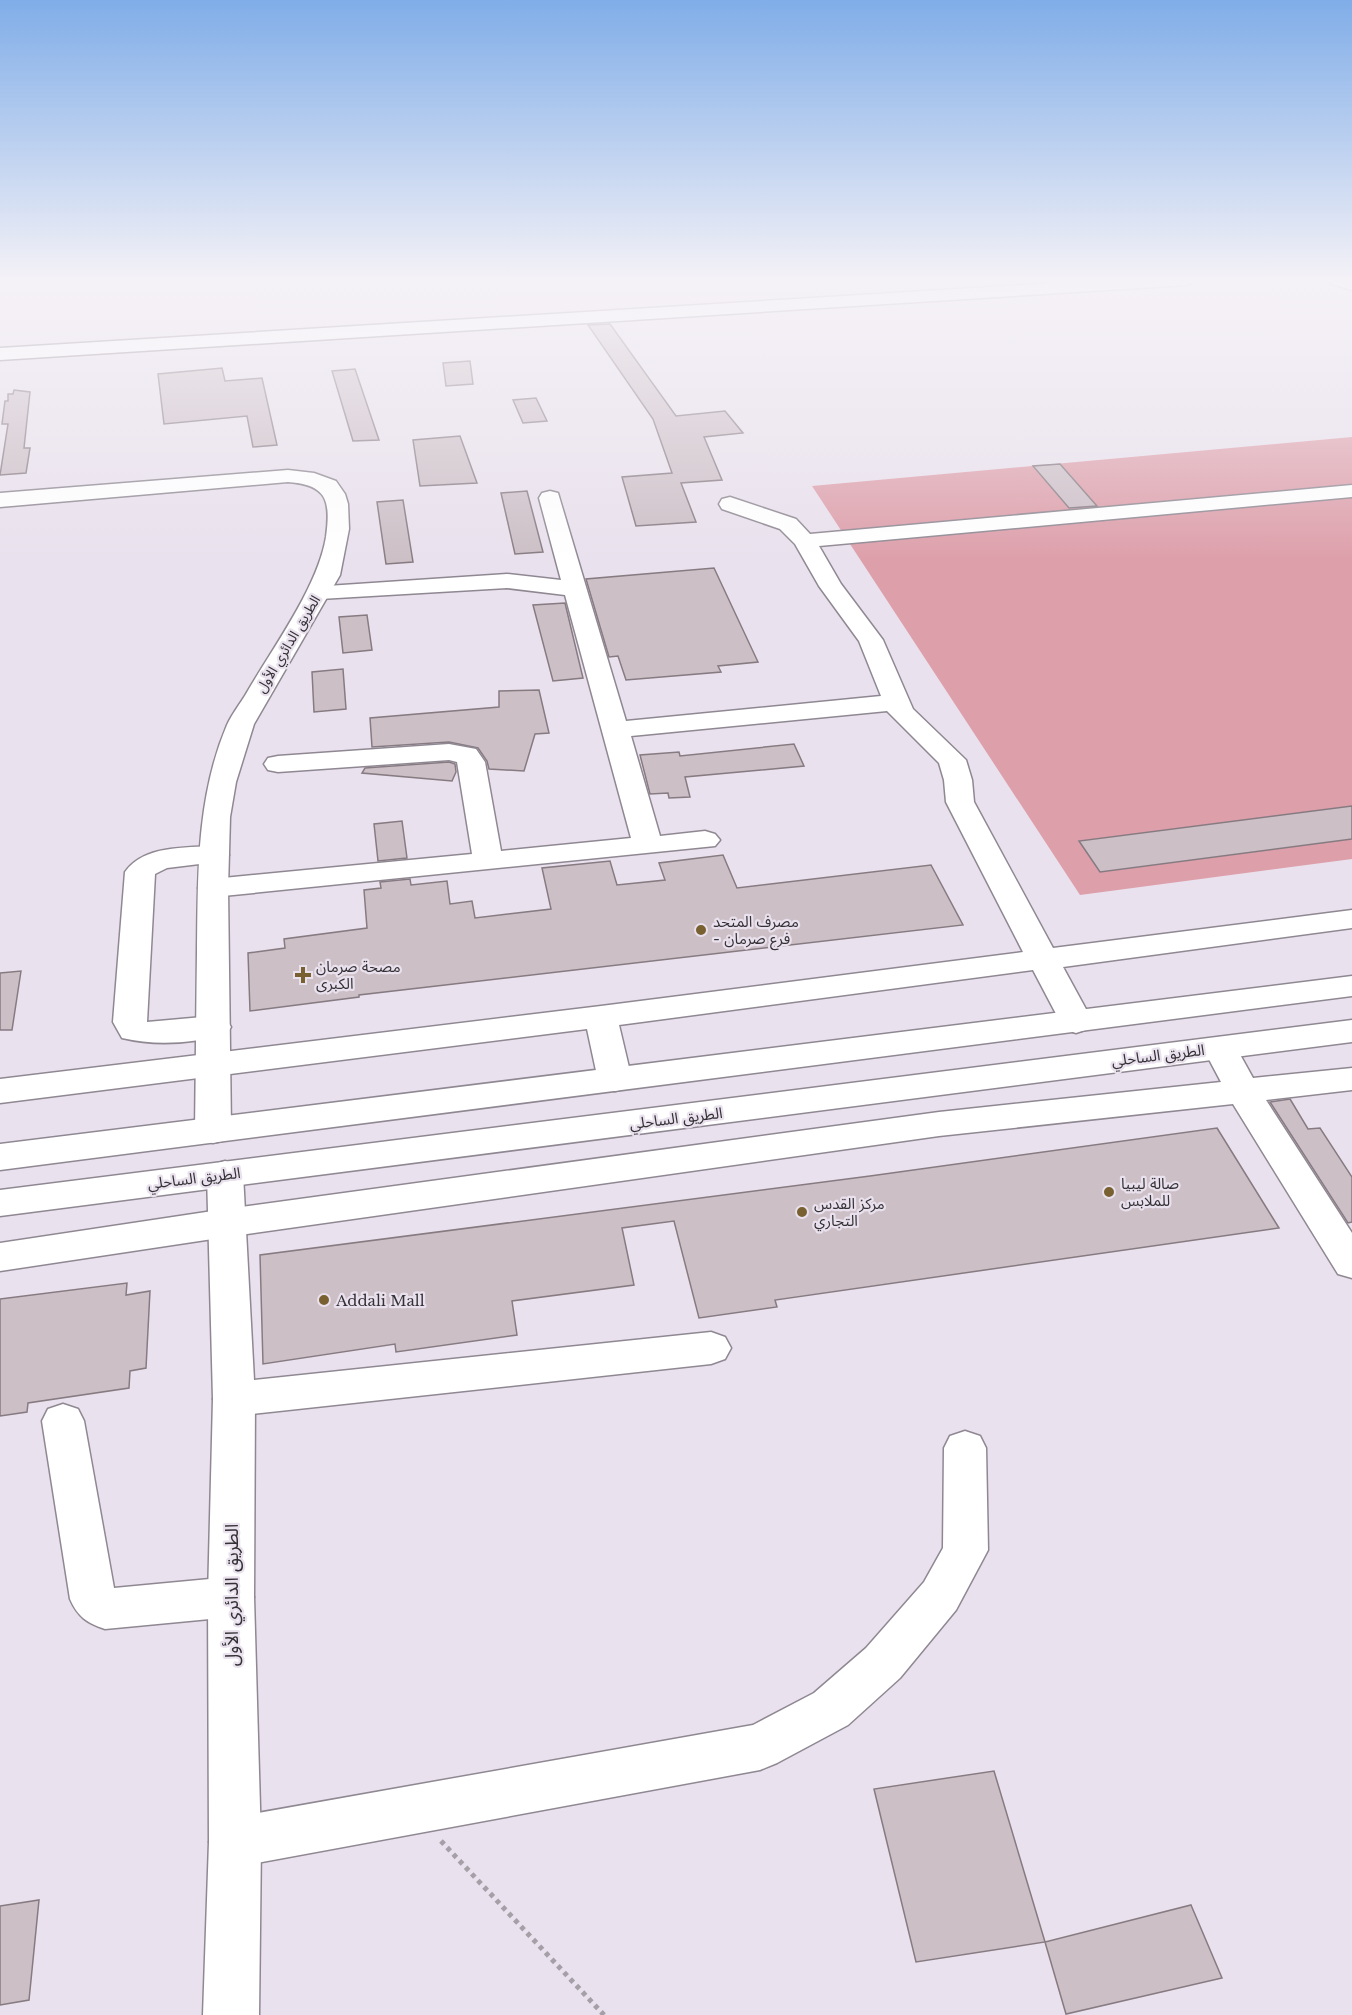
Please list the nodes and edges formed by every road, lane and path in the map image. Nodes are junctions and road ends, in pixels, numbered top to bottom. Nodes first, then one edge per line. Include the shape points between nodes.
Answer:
1 (1352, 491) edge
2 (550, 498) dead end
3 (0, 500) edge
4 (730, 504) dead end
5 (804, 541) junction
6 (575, 589) junction
7 (320, 592) junction
8 (896, 702) junction
9 (615, 730) junction
10 (278, 764) dead end
11 (705, 840) dead end
12 (648, 846) junction
13 (214, 855) junction
14 (488, 861) junction
15 (213, 888) junction
16 (1352, 919) edge
17 (1045, 960) junction
18 (1352, 986) edge
19 (602, 1017) junction
20 (1076, 1022) junction
21 (214, 1027) junction
22 (1352, 1031) edge
23 (1352, 1059) edge
24 (214, 1066) junction
25 (1232, 1071) junction
26 (1352, 1079) edge
27 (615, 1080) junction
28 (0, 1091) edge
29 (931, 1107) junction
30 (213, 1131) junction
31 (0, 1157) edge
32 (226, 1200) junction
33 (0, 1203) edge
34 (0, 1257) edge
35 (1352, 1264) edge
36 (711, 1348) dead end
37 (234, 1399) junction
38 (63, 1422) dead end
39 (965, 1448) dead end
40 (231, 1597) junction
41 (412, 1810) junction
42 (235, 1842) junction
43 (231, 2015) edge
44 (604, 2015) edge

1 - 5 main road
2 - 6 main road
3 - 7 main road, الطريق الدائري الأول via 288,476 313,479 332,490 338,516 337,544
4 - 5 main road via 788,524
5 - 8 main road via 871,640
6 - 7 main road via 507,581
6 - 9 main road
7 - 13 main road, الطريق الدائري الأول via 241,724 222,782
8 - 9 main road
8 - 17 main road via 901,712 952,760 960,802
9 - 12 main road
10 - 14 main road via 449,752 466,755 471,762
11 - 12 main road
12 - 14 main road
13 - 15 main road, الطريق الدائري الأول
13 - 21 main road via 159,861 147,864 141,872 130,1022 134,1030 148,1034
14 - 15 main road
15 - 21 main road, الطريق الدائري الأول
16 - 17 main road
17 - 19 main road
17 - 20 main road
18 - 20 main road
19 - 24 main road
19 - 27 main road
20 - 27 main road
21 - 24 main road, الطريق الدائري الأول
22 - 25 main road, الطريق الساحلي
23 - 25 main road
24 - 28 main road
24 - 30 main road, الطريق الدائري الأول
25 - 26 main road
25 - 29 main road
25 - 29 main road, الطريق الساحلي
25 - 35 main road
27 - 30 main road
29 - 32 main road
29 - 32 main road, الطريق الساحلي
30 - 31 main road
32 - 33 main road, الطريق الساحلي
32 - 34 main road
32 - 37 main road, الطريق الدائري الأول
36 - 37 main road
37 - 40 main road, الطريق الدائري الأول
38 - 40 main road via 93,1599 105,1609
39 - 41 main road via 965,1550 933,1604 883,1663 831,1709 760,1747
40 - 42 main road, الطريق الدائري الأول
41 - 42 main road
41 - 44 path
42 - 43 main road, الطريق الدائري الأول

